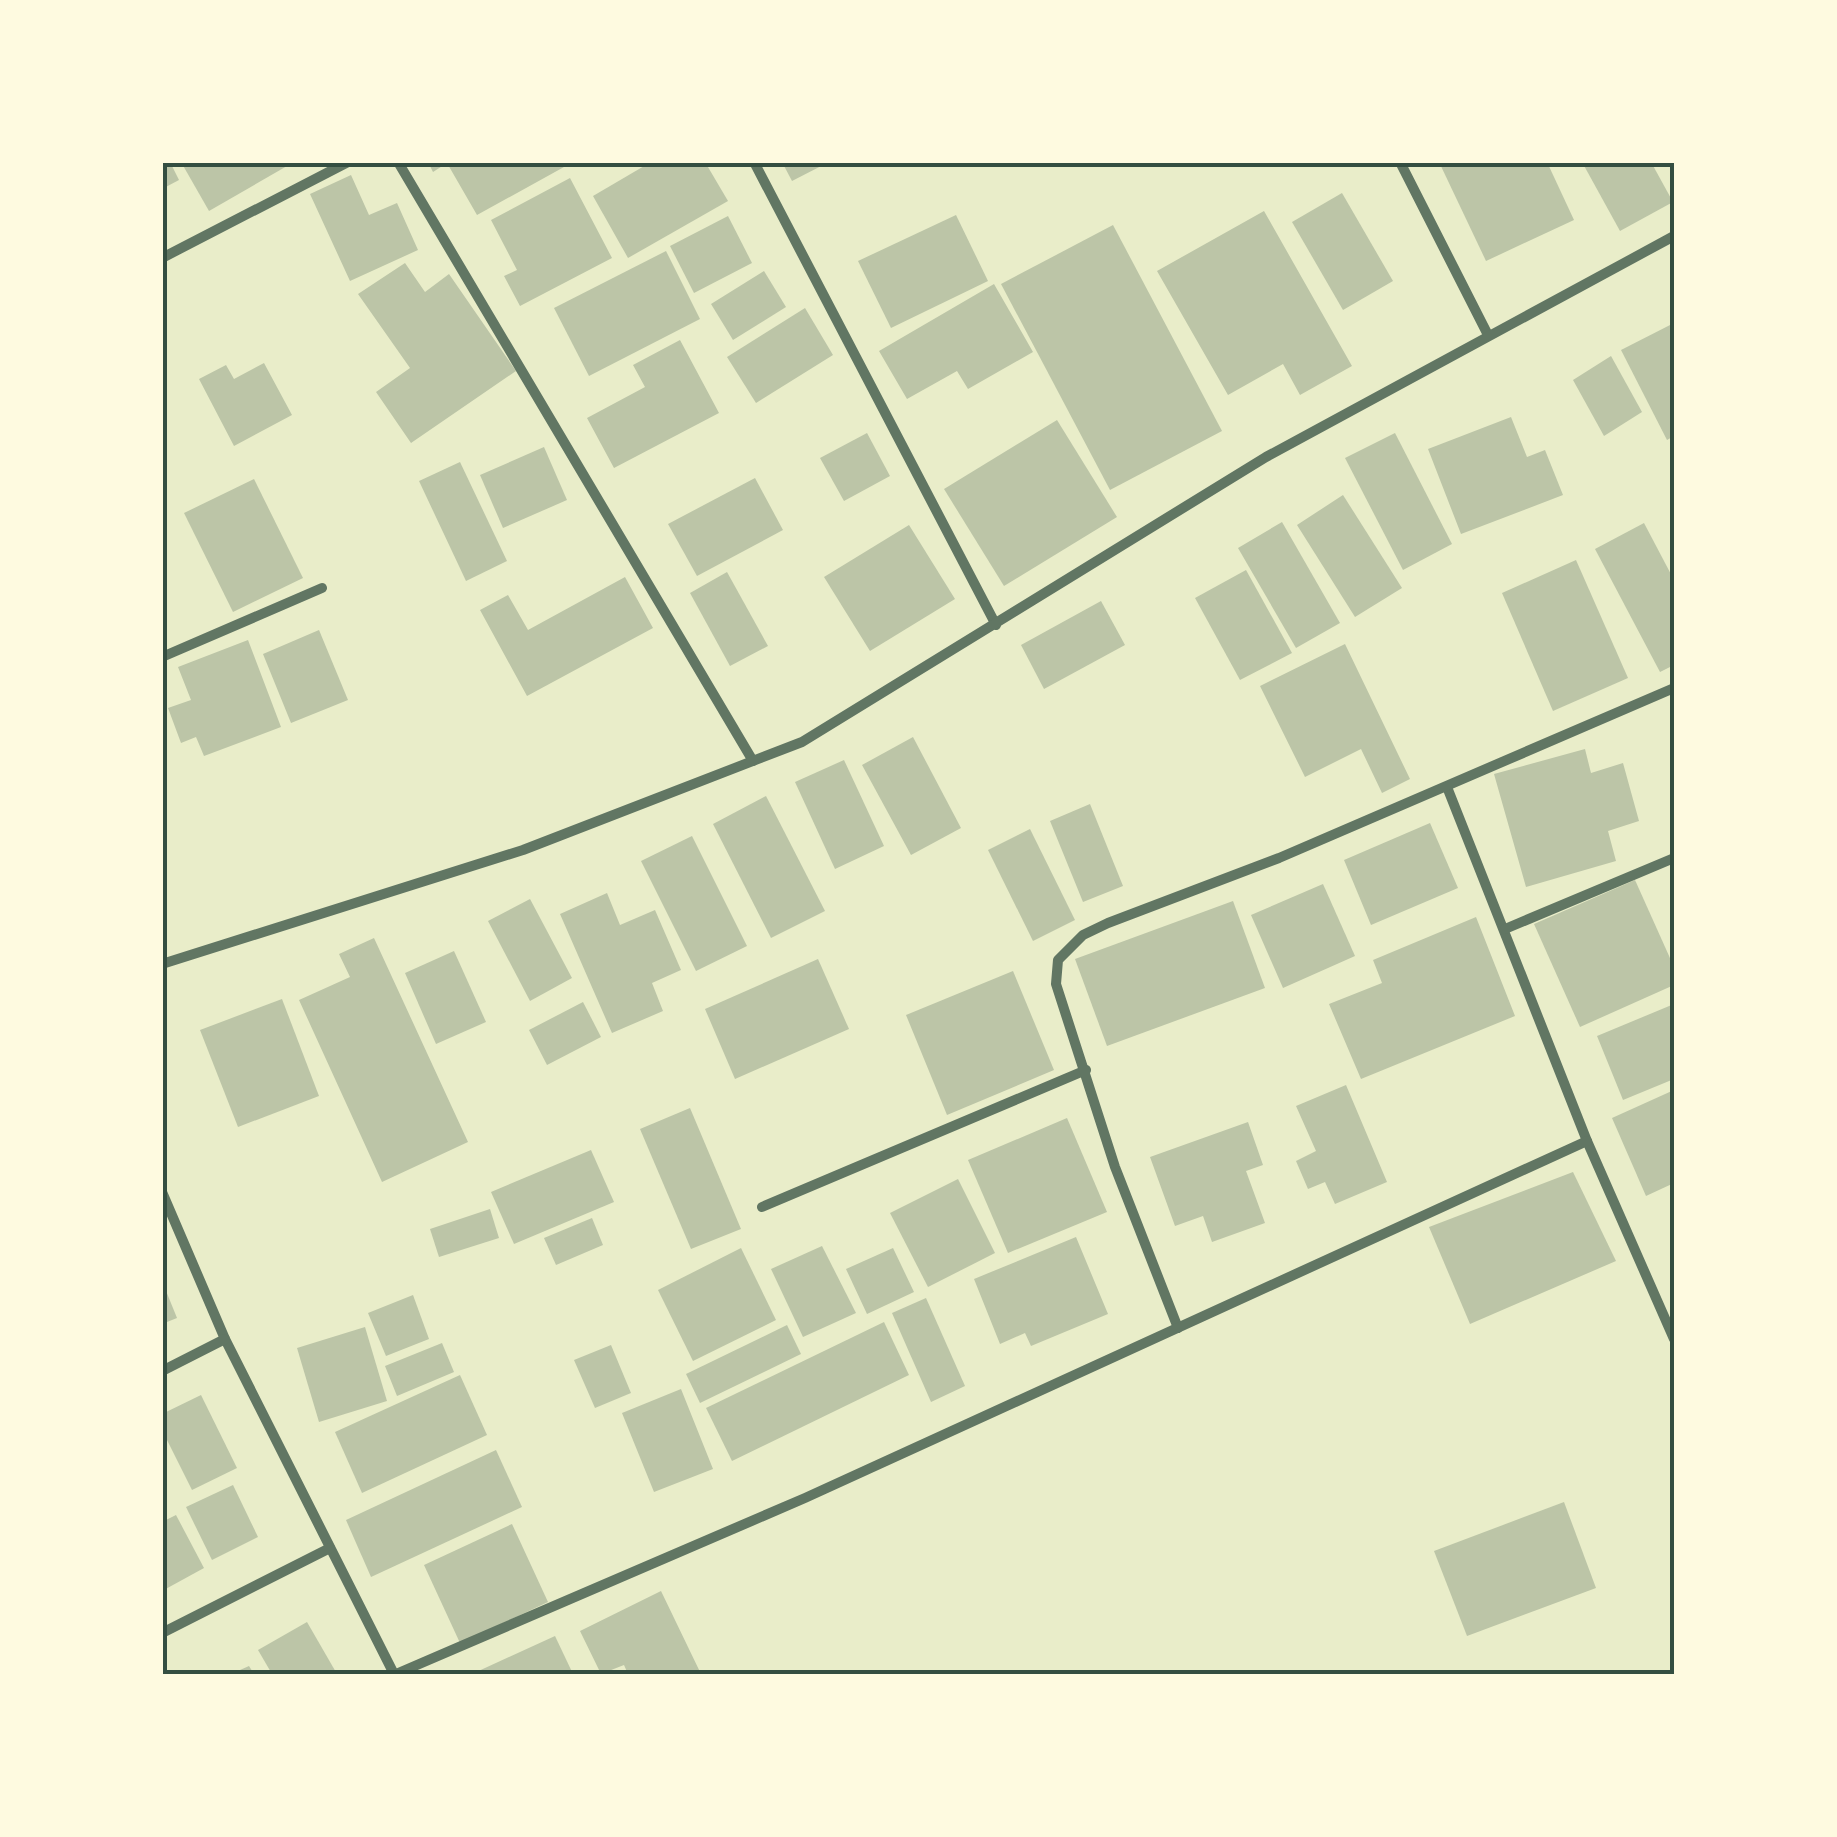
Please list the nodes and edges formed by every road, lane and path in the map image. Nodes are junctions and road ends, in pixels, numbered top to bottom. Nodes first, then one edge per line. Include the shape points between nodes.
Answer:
1 (348, 162) edge
2 (398, 162) edge
3 (754, 162) edge
4 (1400, 162) edge
5 (1674, 236) edge
6 (162, 258) edge
7 (1488, 335) junction
8 (322, 588) dead end
9 (996, 625) junction
10 (162, 657) edge
11 (1674, 688) edge
12 (753, 761) junction
13 (1448, 787) junction
14 (1674, 858) edge
15 (1505, 929) junction
16 (162, 964) edge
17 (1086, 1070) junction
18 (1587, 1142) junction
19 (162, 1192) edge
20 (762, 1207) dead end
21 (1178, 1328) junction
22 (225, 1339) junction
23 (1674, 1340) edge
24 (162, 1371) edge
25 (330, 1548) junction
26 (162, 1633) edge
27 (395, 1674) edge

1 - 6 street
2 - 12 street
3 - 9 street
4 - 7 street
5 - 7 street
7 - 9 street via 1266,456
8 - 10 street
9 - 12 street via 802,742
11 - 13 street
12 - 16 street via 524,850
13 - 15 street
13 - 17 street via 1108,923 1070,946 1058,960 1056,984
14 - 15 street
15 - 18 street
17 - 20 street
17 - 21 street via 1115,1167
18 - 21 street
18 - 23 street
19 - 22 street
21 - 27 street
22 - 24 street
22 - 25 street
25 - 26 street
25 - 27 street

